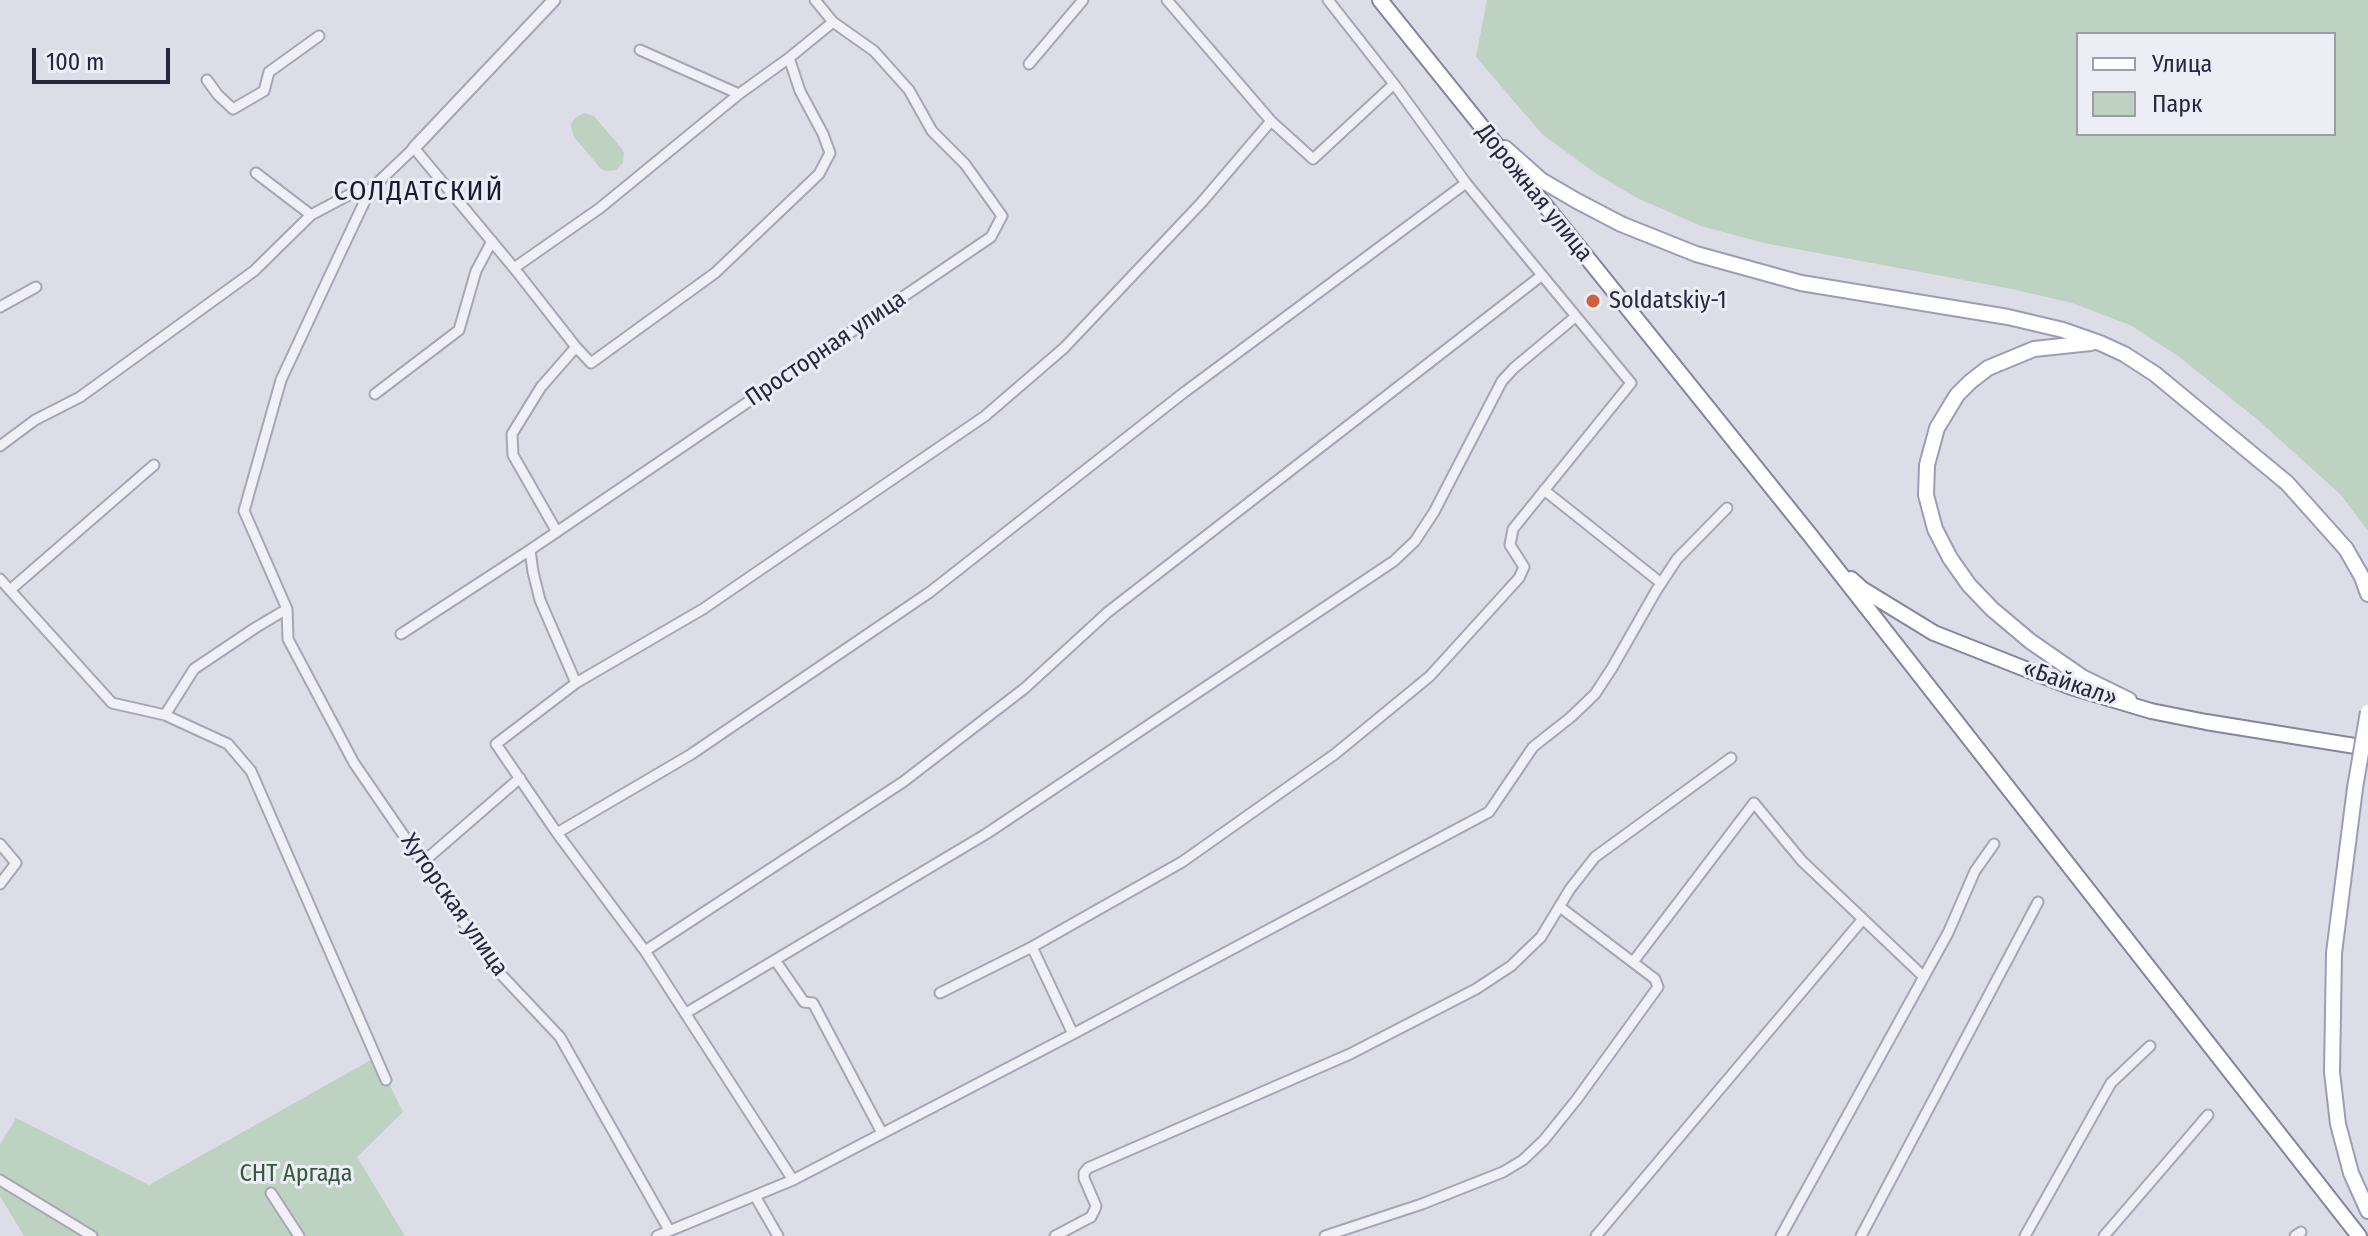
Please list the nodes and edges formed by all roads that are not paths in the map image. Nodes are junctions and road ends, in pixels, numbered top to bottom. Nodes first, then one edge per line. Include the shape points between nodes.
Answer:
1 (554, 0) edge
2 (815, 0) edge
3 (1083, 0) edge
4 (1167, 0) edge
5 (1328, 0) edge
6 (1380, 0) edge
7 (833, 22) junction
8 (319, 36) dead end
9 (640, 50) dead end
10 (789, 58) junction
11 (1029, 64) dead end
12 (207, 80) dead end
13 (1394, 84) junction
14 (739, 94) junction
15 (1461, 103) junction
16 (1271, 121) junction
17 (414, 148) junction
18 (256, 173) dead end
19 (1466, 183) junction
20 (370, 190) junction
21 (311, 215) junction
22 (492, 241) junction
23 (514, 268) junction
24 (1541, 276) junction
25 (36, 287) dead end
26 (0, 307) edge
27 (1575, 317) junction
28 (2100, 343) junction
29 (576, 347) junction
30 (375, 394) dead end
31 (0, 446) edge
32 (154, 465) dead end
33 (1544, 490) junction
34 (1727, 508) dead end
35 (557, 532) junction
36 (1810, 535) junction
37 (530, 550) junction
38 (0, 579) edge
39 (1661, 583) junction
40 (10, 590) junction
41 (2368, 594) edge
42 (287, 609) junction
43 (401, 634) dead end
44 (576, 683) junction
45 (2151, 711) junction
46 (2368, 711) edge
47 (165, 715) junction
48 (2368, 748) edge
49 (1731, 758) dead end
50 (520, 778) junction
51 (557, 833) junction
52 (0, 844) edge
53 (1994, 844) dead end
54 (423, 862) junction
55 (0, 884) edge
56 (2038, 902) dead end
57 (1560, 907) junction
58 (1863, 919) junction
59 (1032, 947) junction
60 (645, 951) junction
61 (775, 960) junction
62 (1633, 962) junction
63 (1924, 977) junction
64 (940, 993) dead end
65 (686, 1013) junction
66 (1073, 1034) junction
67 (2150, 1046) dead end
68 (386, 1080) dead end
69 (2208, 1115) dead end
70 (882, 1133) junction
71 (0, 1180) edge
72 (793, 1180) junction
73 (271, 1193) dead end
74 (755, 1196) junction
75 (2368, 1211) edge
76 (669, 1230) junction
77 (92, 1236) edge
78 (299, 1236) edge
79 (657, 1236) edge
80 (778, 1236) edge
81 (1055, 1236) edge
82 (1325, 1236) edge
83 (1596, 1236) edge
84 (1781, 1236) edge
85 (1861, 1236) edge
86 (2025, 1236) edge
87 (2104, 1236) edge
88 (2359, 1236) edge

1 - 17 street
2 - 7 street, Просторная улица
3 - 11 street
4 - 16 street
5 - 13 street
6 - 15 main road, Дорожная улица
7 - 10 street
7 - 35 street, Просторная улица via 874,51 909,90 932,131 965,164 1002,216 997,226 991,237
8 - 12 street via 269,72 264,91 233,109
9 - 14 street
10 - 14 street
10 - 29 street via 830,153 819,174 715,273 591,363
13 - 16 street via 1313,159
13 - 19 street
14 - 23 street via 600,208
15 - 28 main road via 1541,180 1621,224 1696,254 1801,283 2008,317
15 - 36 main road, Дорожная улица
16 - 44 street via 1064,348 985,416 703,609
17 - 20 street
17 - 22 street
18 - 21 street
19 - 24 street
19 - 51 street via 1182,394 930,592 690,755
20 - 21 street via 360,189
20 - 42 street, Хуторская улица via 281,380 244,511
21 - 31 street via 254,271 80,397
22 - 23 street
22 - 30 street via 476,271 459,330
23 - 29 street
24 - 27 street
24 - 60 street via 1108,612 1025,688 903,782
25 - 26 street
27 - 33 street via 1631,383
27 - 61 street via 1502,381 1434,512 1394,561 986,834
28 - 41 main road via 2155,374 2287,483 2346,549
28 - 45 main road via 2034,349 1988,368 1970,382 1937,428 1926,495 1950,558 1992,609 2082,677
29 - 35 street via 541,387 512,434 513,455
32 - 40 street
33 - 39 street
33 - 59 street via 1510,537 1524,567 1519,578 1430,676 1335,754 1182,862
34 - 39 street
35 - 37 street, Просторная улица
36 - 45 main road, «Байкал» via 1862,589 1934,633 2071,687
36 - 88 main road
37 - 43 street, Просторная улица
37 - 44 street via 540,600
38 - 40 street
39 - 66 street via 1595,694 1533,747 1489,812
40 - 47 street via 112,703
42 - 47 street via 194,669
42 - 54 street, Хуторская улица via 288,639 354,763
44 - 50 street via 496,744
45 - 48 main road, «Байкал»
46 - 75 main road, bridge via 2334,953 2332,1072 2338,1124
47 - 68 street via 228,744 251,771
49 - 57 street via 1595,857
50 - 51 street
50 - 54 street
51 - 60 street
52 - 55 street via 16,863
53 - 63 street via 1975,871
54 - 76 street, Хуторская улица via 494,967 560,1037
56 - 85 street
57 - 62 street
57 - 81 street via 1541,937 1476,989 1350,1054 1088,1168 1084,1178 1094,1211
58 - 62 street via 1802,861 1754,803
58 - 63 street
58 - 83 street
59 - 64 street
59 - 66 street
60 - 65 street
61 - 65 street
61 - 70 street via 804,1002 813,1003
62 - 82 street via 1658,987 1577,1099 1523,1160 1422,1204
63 - 84 street
65 - 72 street
66 - 70 street
67 - 86 street via 2111,1083
69 - 87 street
70 - 72 street
71 - 77 street
72 - 74 street
73 - 78 street
74 - 76 street
74 - 80 street
76 - 79 street

